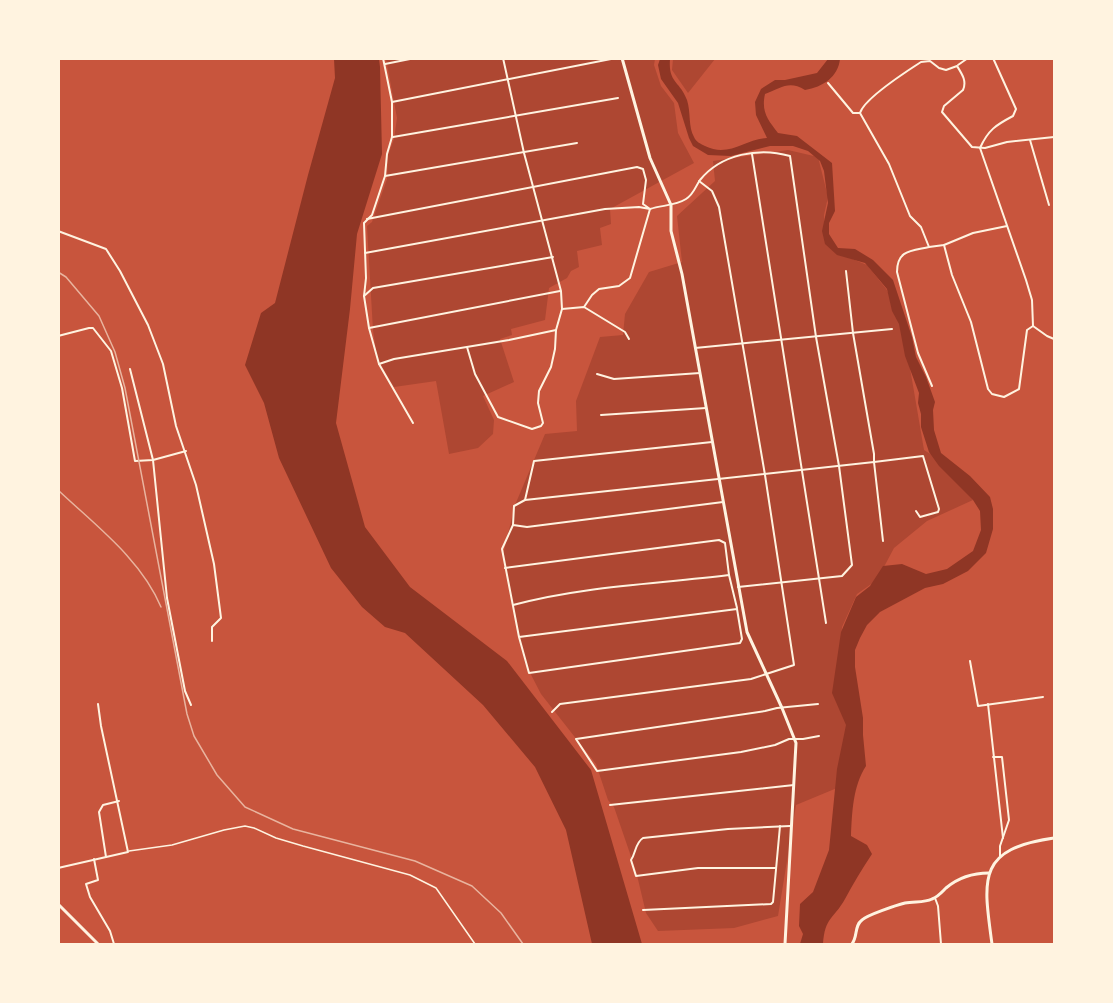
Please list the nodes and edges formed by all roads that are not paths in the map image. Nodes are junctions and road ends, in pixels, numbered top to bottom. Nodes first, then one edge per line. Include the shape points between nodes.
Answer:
1 (383, 58) edge
2 (415, 58) edge
3 (503, 58) edge
4 (622, 58) edge
5 (968, 58) edge
6 (993, 58) edge
7 (611, 59) edge
8 (384, 64) junction
9 (957, 66) junction
10 (509, 80) junction
11 (828, 83) dead end
12 (618, 98) dead end
13 (392, 102) junction
14 (860, 113) junction
15 (515, 116) junction
16 (392, 137) junction
17 (1054, 137) edge
18 (1030, 140) junction
19 (577, 143) dead end
20 (980, 148) junction
21 (524, 153) junction
22 (752, 153) junction
23 (385, 176) junction
24 (699, 181) junction
25 (534, 188) junction
26 (671, 205) junction
27 (1049, 205) dead end
28 (650, 209) junction
29 (367, 219) junction
30 (542, 220) junction
31 (1008, 226) junction
32 (58, 231) edge
33 (944, 245) junction
34 (929, 247) junction
35 (365, 253) junction
36 (553, 257) junction
37 (846, 272) dead end
38 (561, 291) junction
39 (364, 296) junction
40 (584, 307) junction
41 (562, 309) junction
42 (1033, 326) junction
43 (369, 328) junction
44 (892, 329) dead end
45 (556, 330) junction
46 (853, 333) junction
47 (58, 336) edge
48 (816, 337) junction
49 (629, 339) dead end
50 (1054, 339) edge
51 (783, 340) junction
52 (743, 344) junction
53 (467, 347) junction
54 (695, 348) junction
55 (379, 364) junction
56 (130, 369) dead end
57 (700, 373) junction
58 (597, 374) dead end
59 (932, 386) dead end
60 (706, 408) junction
61 (601, 415) dead end
62 (413, 423) dead end
63 (712, 442) junction
64 (186, 452) junction
65 (153, 460) junction
66 (874, 462) junction
67 (839, 466) junction
68 (803, 471) junction
69 (765, 475) junction
70 (719, 480) junction
71 (525, 500) junction
72 (723, 502) junction
73 (916, 512) dead end
74 (513, 525) junction
75 (884, 542) dead end
76 (505, 568) junction
77 (729, 576) junction
78 (736, 577) junction
79 (819, 578) junction
80 (781, 583) junction
81 (738, 587) junction
82 (513, 605) junction
83 (737, 609) junction
84 (826, 622) dead end
85 (519, 637) junction
86 (212, 641) dead end
87 (970, 661) dead end
88 (767, 673) junction
89 (1043, 697) dead end
90 (98, 704) dead end
91 (818, 704) dead end
92 (988, 704) junction
93 (190, 705) dead end
94 (782, 708) junction
95 (552, 712) dead end
96 (819, 736) dead end
97 (795, 740) junction
98 (993, 757) junction
99 (794, 785) junction
100 (118, 801) junction
101 (610, 805) dead end
102 (780, 826) junction
103 (790, 826) junction
104 (1003, 838) junction
105 (1054, 838) edge
106 (128, 852) junction
107 (1000, 856) junction
108 (105, 857) junction
109 (94, 859) junction
110 (58, 868) edge
111 (776, 868) junction
112 (989, 873) junction
113 (935, 898) junction
114 (58, 904) edge
115 (643, 910) dead end
116 (855, 944) edge
117 (98, 945) edge
118 (114, 945) edge
119 (475, 945) edge
120 (784, 945) edge
121 (941, 945) edge
122 (992, 945) edge

1 - 8 street
2 - 8 street
3 - 10 street
4 - 26 street via 650,158
5 - 9 street
6 - 20 street via 1016,109 1013,116 994,126
7 - 10 street
8 - 13 street
9 - 14 street via 946,70 921,62 862,107
9 - 20 street via 965,86 942,112 972,147
10 - 13 street
10 - 15 street
11 - 14 street via 854,113
12 - 15 street
13 - 16 street
14 - 34 street via 890,164 910,216 921,227
15 - 16 street
15 - 21 street
16 - 23 street
17 - 18 street
18 - 20 street
18 - 27 street
19 - 21 street
20 - 31 street
21 - 23 street
21 - 25 street
22 - 24 street via 718,162
22 - 48 street via 773,151 790,156
22 - 51 street
23 - 29 street
24 - 26 street via 693,194
24 - 52 street via 717,199
25 - 28 street via 640,167 646,180 643,204
25 - 29 street
25 - 30 street
26 - 28 street
26 - 54 street via 670,231
28 - 30 street via 605,209
28 - 40 street via 630,278 619,286 599,289
29 - 35 street
30 - 35 street
30 - 36 street
31 - 33 street via 973,233
31 - 42 street via 1032,300
32 - 64 street via 106,249 120,271 158,347
33 - 34 street
33 - 42 street via 992,394 1004,397 1019,389 1027,330
34 - 59 street via 901,255 897,272 918,353
35 - 39 street
36 - 38 street
36 - 39 street via 373,288
37 - 46 street
38 - 41 street
38 - 43 street
39 - 43 street
40 - 41 street
40 - 49 street via 625,332
41 - 45 street
42 - 50 street
43 - 55 street
44 - 46 street
45 - 53 street
45 - 53 street via 551,367 539,391 543,423 532,429 498,417 475,374
46 - 48 street
46 - 66 street
47 - 65 street via 89,328 97,330 111,351 122,388 133,458 139,462
48 - 51 street
48 - 67 street
51 - 52 street
51 - 68 street
52 - 54 street
52 - 69 street
53 - 55 street
54 - 57 street
55 - 62 street
56 - 65 street
57 - 58 street via 614,379
57 - 60 street
60 - 61 street
60 - 63 street
63 - 70 street
63 - 71 street via 534,461
64 - 65 street
64 - 86 street via 214,564 221,618 212,627
65 - 93 street via 167,598
66 - 67 street
66 - 73 street via 923,456 939,509 920,517
66 - 75 street
67 - 68 street
67 - 79 street via 852,565 842,576
68 - 69 street
68 - 79 street
69 - 70 street
69 - 80 street
70 - 71 street
70 - 72 street
71 - 74 street via 514,506
72 - 74 street via 527,527
72 - 78 street
74 - 76 street via 502,549
76 - 77 street via 719,540 725,543
76 - 82 street
77 - 78 street
77 - 82 street via 637,584
77 - 83 street
78 - 81 street
79 - 80 street
79 - 84 street
80 - 81 street
80 - 88 street via 794,665
81 - 88 street via 747,632
82 - 85 street
83 - 85 street
83 - 85 street via 742,639 739,644 529,673
87 - 92 street via 978,706
88 - 94 street
88 - 95 street via 751,679 560,704
89 - 92 street
90 - 100 street
91 - 94 street
92 - 98 street
94 - 97 street
94 - 97 street via 576,739 597,771 732,754
96 - 97 street
97 - 99 street
98 - 104 street
98 - 104 street via 1002,757 1009,820
99 - 101 street
99 - 103 street
100 - 106 street
100 - 108 street via 103,805 99,812
102 - 103 street
102 - 111 street
102 - 111 street via 643,838 631,860 636,876 698,868
103 - 120 street
104 - 107 street
105 - 107 street via 1021,844
106 - 108 street
106 - 119 lane via 245,826 410,875 436,888
107 - 112 street
108 - 109 street
109 - 110 street
109 - 118 street via 98,880 86,884
111 - 115 street via 771,904
112 - 113 street via 965,876
112 - 122 street via 987,910
113 - 116 street via 865,917 856,926
113 - 121 street
114 - 117 street

